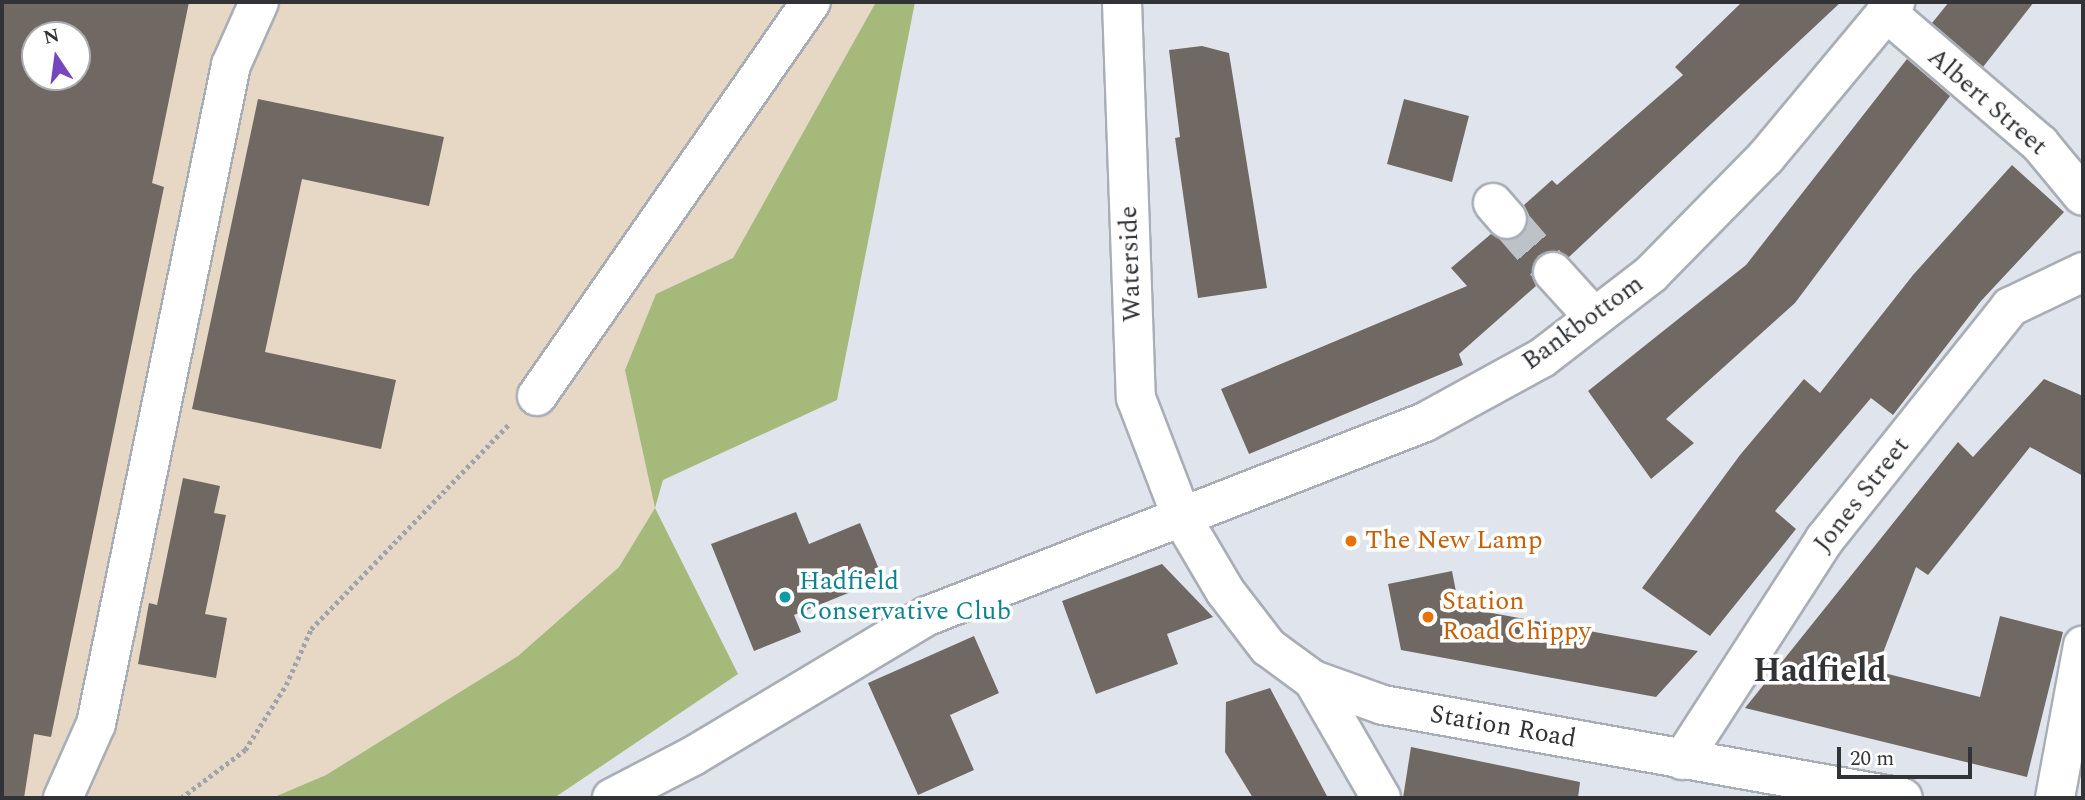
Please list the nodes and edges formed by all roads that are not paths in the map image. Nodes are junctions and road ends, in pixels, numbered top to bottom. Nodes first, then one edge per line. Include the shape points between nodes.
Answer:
1 (259, 2) edge
2 (811, 2) edge
3 (1122, 2) edge
4 (1891, 7) edge
5 (2083, 196) edge
6 (1553, 272) tunnel mouth
7 (2083, 272) edge
8 (1594, 317) junction
9 (537, 396) road end
10 (1182, 518) junction
11 (2083, 646) edge
12 (1313, 680) junction
13 (1682, 760) junction
14 (63, 798) edge
15 (612, 798) edge
16 (1381, 798) edge
17 (1903, 798) edge
18 (2055, 798) edge

1 - 14 street via 231,65 96,724
2 - 9 street
3 - 10 street, Waterside via 1136,398
4 - 5 street, Albert Street via 2040,144
4 - 8 street, Bankbottom via 1766,157 1651,274
6 - 8 street
7 - 13 street, Jones Street via 2010,307 1825,539
8 - 10 street, Bankbottom via 1542,358 1425,422
10 - 12 street, Station Road via 1225,591 1268,647
10 - 15 street, Bankbottom via 927,616 694,756
11 - 18 street
12 - 13 street, Station Road via 1383,705
12 - 16 street
13 - 17 street, Station Road

